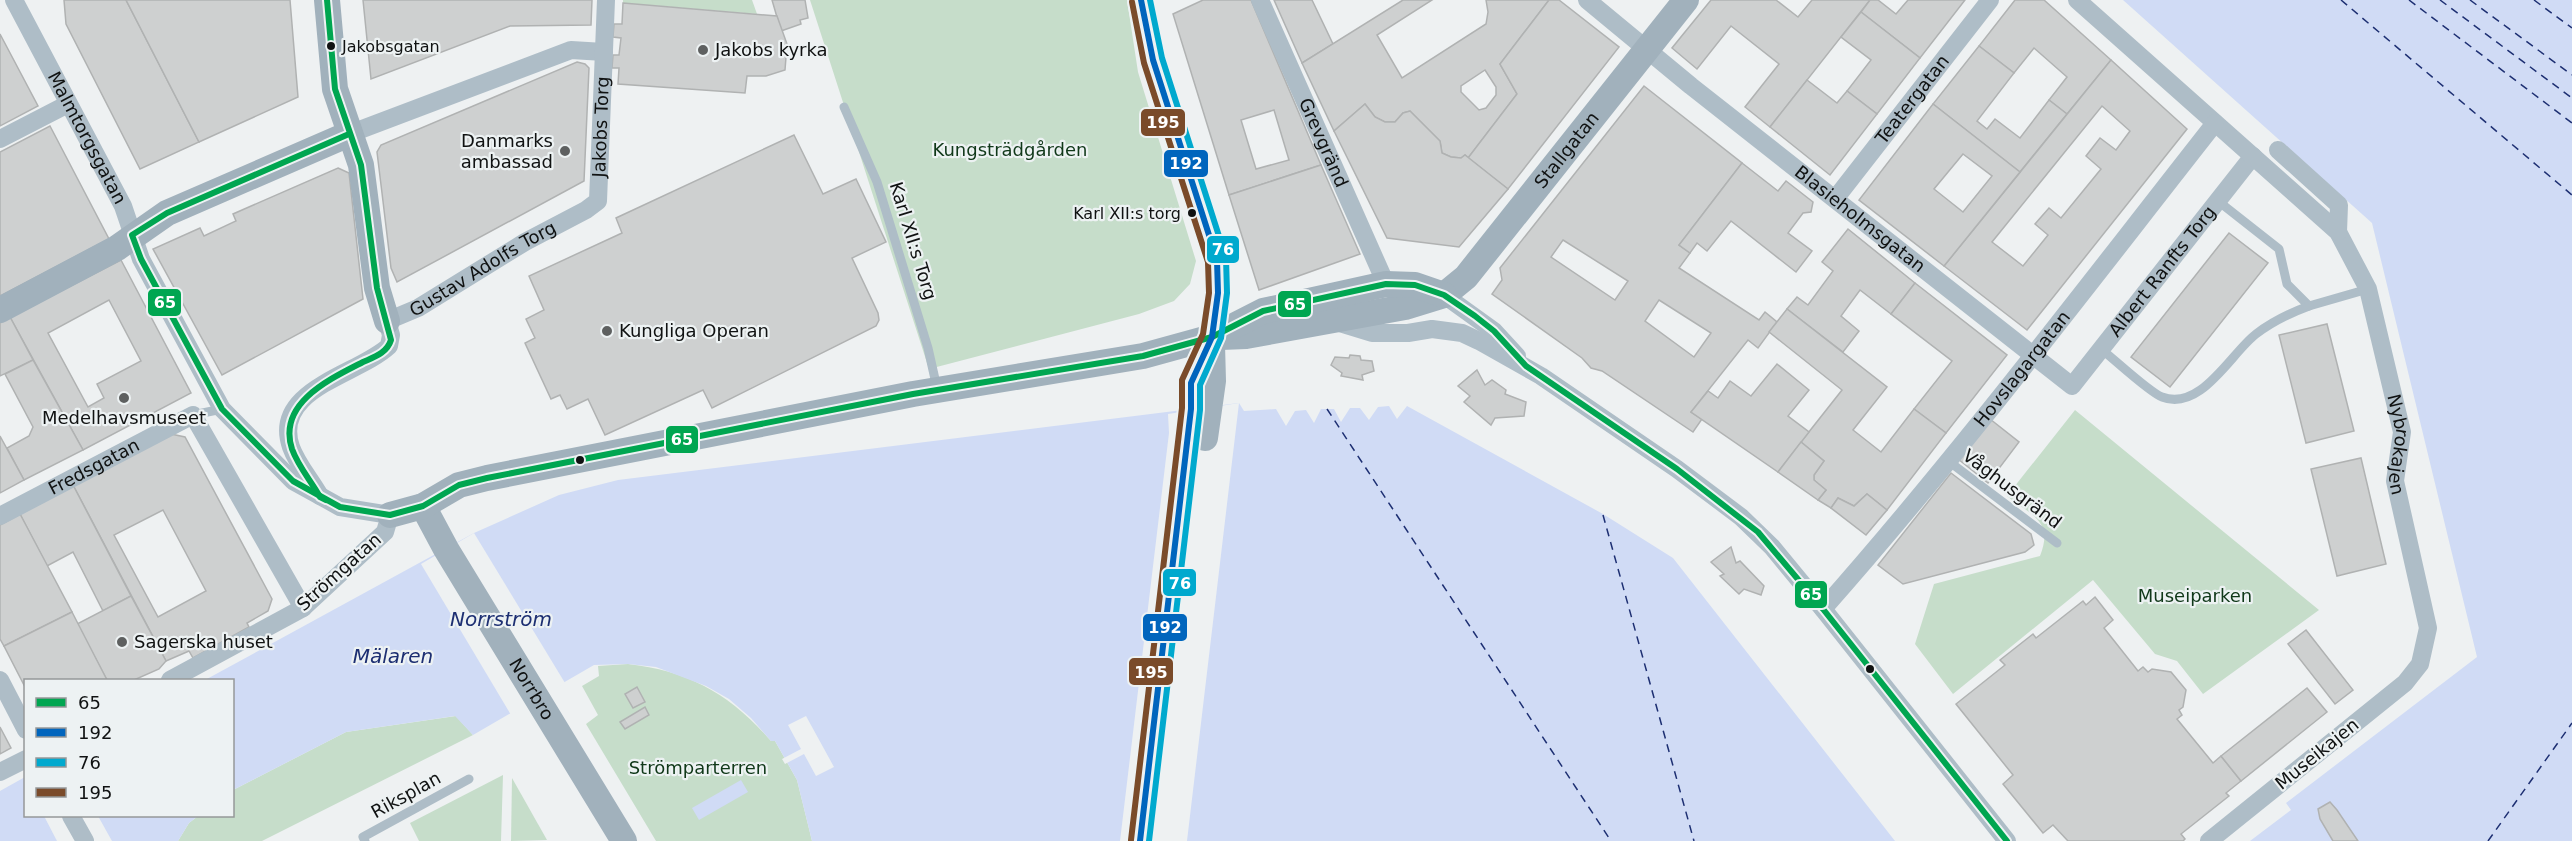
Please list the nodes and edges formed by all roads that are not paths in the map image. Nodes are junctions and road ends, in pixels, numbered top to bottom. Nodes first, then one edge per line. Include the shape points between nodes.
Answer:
1 (14, 0) edge
2 (327, 0) edge
3 (606, 0) edge
4 (1141, 0) edge
5 (1260, 0) edge
6 (1587, 0) edge
7 (1686, 0) edge
8 (1990, 0) edge
9 (2078, 0) edge
10 (1648, 50) junction
11 (604, 52) junction
12 (68, 104) junction
13 (844, 107) dead end
14 (2215, 123) junction
15 (350, 134) junction
16 (0, 139) edge
17 (2278, 150) dead end
18 (2253, 156) junction
19 (1835, 199) junction
20 (598, 201) joint
21 (2218, 201) junction
22 (2338, 232) junction
23 (132, 236) junction
24 (1386, 284) junction
25 (2368, 290) junction
26 (1444, 296) junction
27 (2309, 306) junction
28 (0, 310) edge
29 (387, 321) junction
30 (1335, 321) junction
31 (1212, 337) junction
32 (2101, 349) junction
33 (2032, 355) junction
34 (1526, 366) junction
35 (2072, 386) joint
36 (937, 390) junction
37 (1199, 408) junction
38 (222, 409) junction
39 (193, 416) junction
40 (1947, 460) junction
41 (320, 497) junction
42 (423, 506) junction
43 (390, 515) junction
44 (0, 516) edge
45 (2057, 543) dead end
46 (303, 608) junction
47 (1823, 609) junction
48 (2420, 664) joint
49 (174, 679) edge
50 (0, 680) edge
51 (24, 726) edge
52 (24, 760) edge
53 (0, 772) edge
54 (469, 779) dead end
55 (72, 817) edge
56 (85, 841) edge
57 (365, 841) edge
58 (624, 841) edge
59 (1140, 841) edge
60 (1158, 841) edge
61 (2007, 841) edge
62 (2209, 841) edge

1 - 12 street, Malmtorgsgatan
2 - 15 street via 335,89
3 - 11 street, Jakobs Torg
4 - 31 street via 1153,60 1217,260 1218,293
5 - 24 street, Grevgränd
6 - 10 street, Blasieholmsgatan
7 - 10 street, Stallgatan
8 - 19 street, Teatergatan
9 - 14 street, Nybrokajen
10 - 19 street, Blasieholmsgatan
10 - 26 street, Stallgatan via 1466,277
11 - 15 street via 571,50
11 - 20 street, Jakobs Torg
12 - 16 street
12 - 23 street, Malmtorgsgatan via 123,206
13 - 36 lane, Karl XII:s Torg via 877,182
14 - 18 street, Nybrokajen
14 - 33 street, Hovslagargatan
15 - 23 street via 167,213
15 - 29 street via 361,165 377,288
17 - 22 street, Nybrokajen via 2338,205
18 - 21 street, Albert Ranfts Torg
18 - 22 street, Nybrokajen
19 - 33 street, Blasieholmsgatan
20 - 29 street, Gustav Adolfs Torg via 418,308
21 - 27 lane via 2279,249 2286,284
21 - 32 street, Albert Ranfts Torg
22 - 25 street, Nybrokajen
23 - 28 street via 117,248
23 - 38 street, Malmtorgsgatan
24 - 26 street via 1414,285
24 - 31 street via 1263,311
25 - 27 lane
25 - 48 street, Nybrokajen via 2402,432 2395,481 2428,628
26 - 30 street
26 - 34 street via 1494,331
27 - 32 lane via 2283,316 2254,335 2205,386 2189,397 2162,397
29 - 41 street, Gustav Adolfs Torg via 389,346 313,391 290,416 292,450
30 - 31 street via 1246,336
30 - 34 street via 1372,333 1451,331 1479,340
31 - 36 street, Strömgatan via 1143,356
31 - 37 street via 1213,381
32 - 35 street, Albert Ranfts Torg
33 - 35 street, Blasieholmsgatan
33 - 40 street, Hovslagargatan
34 - 47 street via 1741,517 1772,547
36 - 42 street, Strömgatan via 487,478 459,485
37 - 59 street
37 - 60 street
38 - 39 lane, Fredsgatan
38 - 41 street via 293,481
39 - 44 street, Fredsgatan
39 - 46 street
40 - 45 lane, Våghusgränd
40 - 47 street, Hovslagargatan
41 - 43 street via 352,510
42 - 43 street, Strömgatan
42 - 58 street, Norrbro
43 - 46 street, Strömgatan via 384,532
46 - 49 street, Strömgatan
47 - 61 street
48 - 62 street, Museikajen via 2405,684
50 - 51 street
52 - 53 street
54 - 57 lane, Riksplan via 363,837
55 - 56 street

